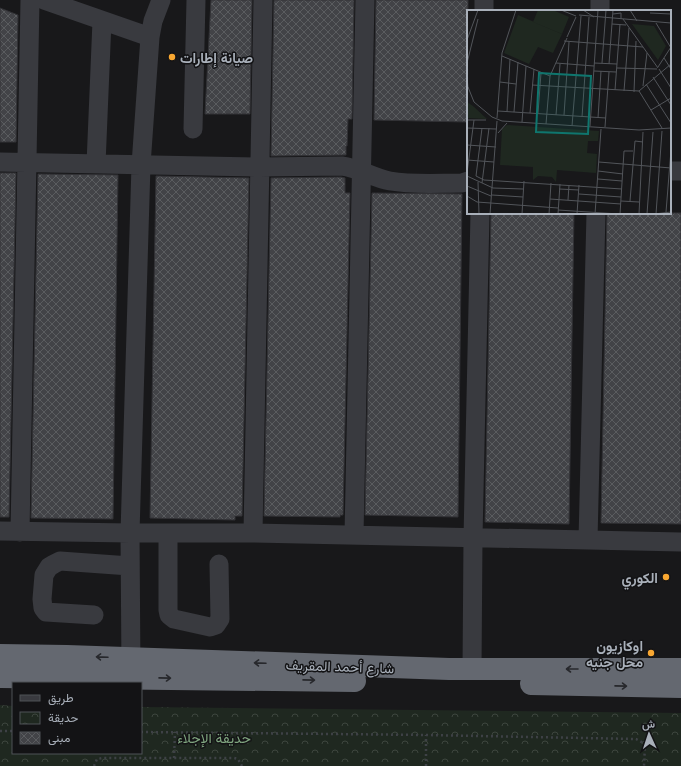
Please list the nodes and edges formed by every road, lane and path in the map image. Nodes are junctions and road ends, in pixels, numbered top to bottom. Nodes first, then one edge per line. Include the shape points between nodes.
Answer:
1 (30, 0) edge
2 (44, 0) edge
3 (161, 0) edge
4 (196, 0) edge
5 (263, 0) edge
6 (365, 0) edge
7 (102, 20) junction
8 (150, 37) junction
9 (193, 128) dead end
10 (0, 162) edge
11 (28, 163) junction
12 (96, 164) junction
13 (141, 165) junction
14 (259, 167) junction
15 (361, 171) junction
16 (467, 182) edge
17 (480, 214) edge
18 (596, 214) edge
19 (0, 531) edge
20 (20, 532) junction
21 (130, 533) junction
22 (168, 533) junction
23 (253, 533) junction
24 (354, 535) junction
25 (473, 538) junction
26 (588, 540) junction
27 (681, 542) edge
28 (219, 564) dead end
29 (130, 566) junction
30 (94, 615) dead end
31 (0, 655) edge
32 (131, 668) junction
33 (681, 669) edge
34 (472, 670) junction
35 (0, 677) edge
36 (681, 686) edge
37 (0, 731) edge
38 (12, 731) edge
39 (142, 732) edge
40 (175, 732) junction
41 (426, 735) junction
42 (174, 758) junction
43 (94, 766) edge
44 (242, 766) edge
45 (426, 766) edge
46 (644, 766) edge

1 - 11 street
2 - 7 street
3 - 8 street
4 - 9 street
5 - 14 street
6 - 15 street
7 - 8 street
7 - 12 street
8 - 13 street
10 - 11 street
11 - 12 street
11 - 20 street
12 - 13 street
13 - 14 street
13 - 21 street
14 - 15 street via 342,166
14 - 23 street
15 - 16 street via 389,181
15 - 24 street
17 - 25 street
18 - 26 street
19 - 20 street
20 - 21 street
21 - 22 street
21 - 29 street
22 - 23 street
22 - 28 street via 168,610 174,619 210,627 216,625 220,619
23 - 24 street
24 - 25 street
25 - 26 street
25 - 34 street
26 - 27 street
29 - 30 street via 60,561 49,567 44,575 42,599 46,612
29 - 32 street
32 -> 31 highway, شارع أحمد المقريف
34 -> 32 highway, شارع أحمد المقريف
32 - 35 highway, شارع أحمد المقريف
32 -> 36 highway, شارع أحمد المقريف
33 -> 34 highway, شارع أحمد المقريف
37 - 38 path
39 - 40 path
40 - 41 path
40 - 42 path
41 - 45 path
41 - 46 path via 636,739 645,744
42 - 43 path via 103,758 98,759
42 - 44 path via 234,758 238,759

